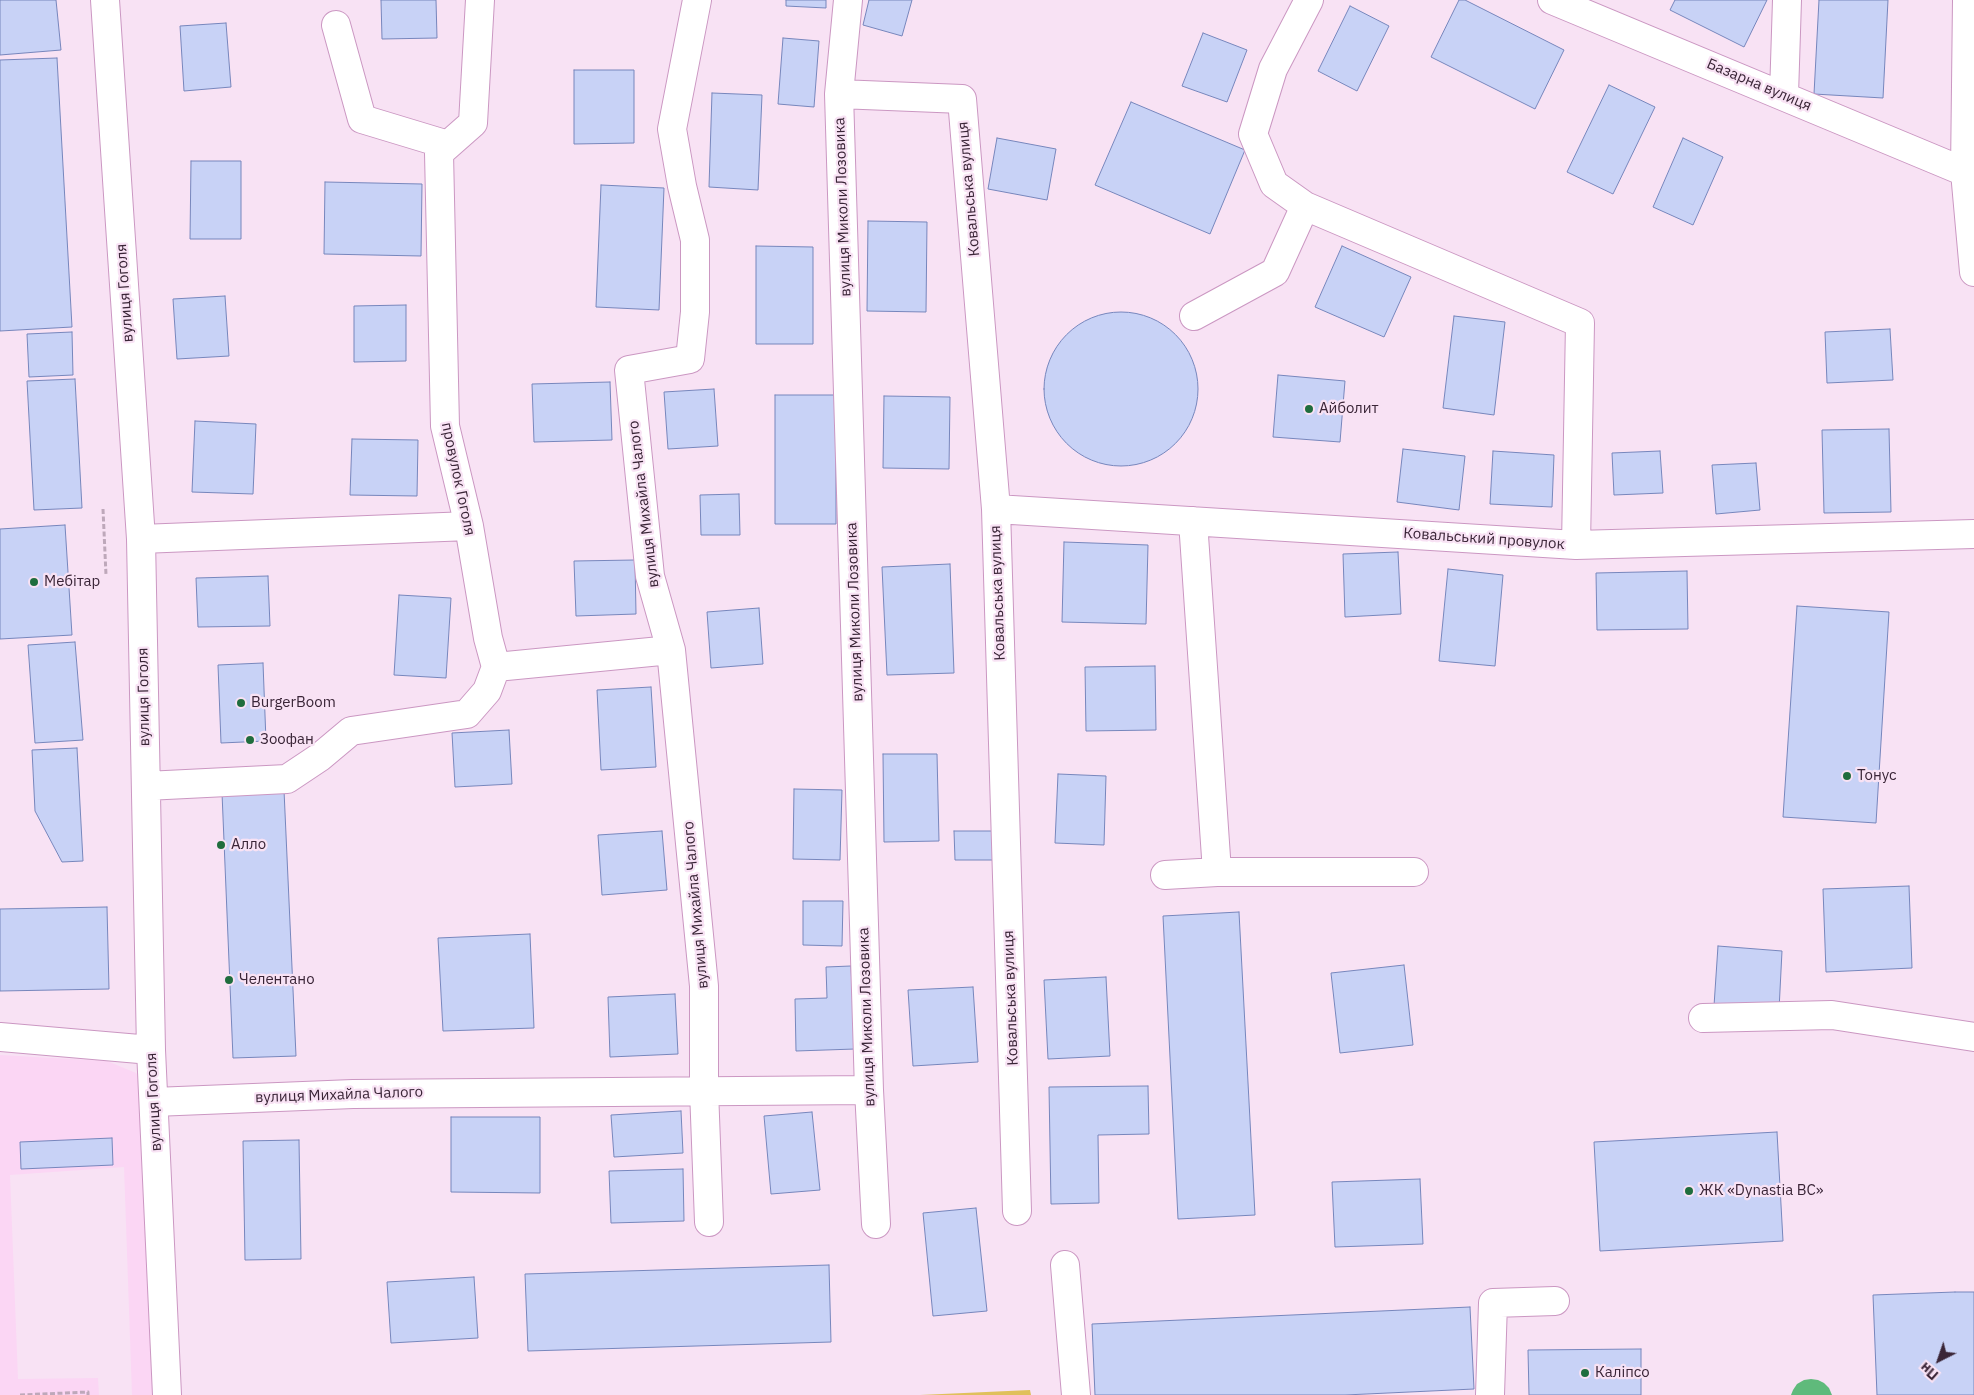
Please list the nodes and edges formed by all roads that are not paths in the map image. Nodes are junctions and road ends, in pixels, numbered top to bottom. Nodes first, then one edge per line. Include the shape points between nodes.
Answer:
1 (105, 0) edge
2 (480, 0) edge
3 (696, 0) edge
4 (848, 0) edge
5 (1309, 0) edge
6 (1552, 0) edge
7 (1787, 0) edge
8 (1967, 0) edge
9 (336, 25) dead end
10 (1971, 30) edge
11 (839, 94) junction
12 (1784, 95) junction
13 (448, 145) junction
14 (1965, 172) junction
15 (1306, 206) junction
16 (1974, 272) edge
17 (1194, 316) dead end
18 (996, 509) junction
19 (1193, 521) junction
20 (469, 526) junction
21 (1974, 534) edge
22 (141, 539) junction
23 (1576, 545) junction
24 (670, 650) junction
25 (496, 667) junction
26 (146, 786) junction
27 (1217, 872) junction
28 (1414, 872) dead end
29 (1165, 875) dead end
30 (1703, 1018) dead end
31 (0, 1037) edge
32 (1974, 1037) edge
33 (152, 1050) junction
34 (704, 1090) junction
35 (869, 1090) junction
36 (154, 1102) junction
37 (1017, 1211) dead end
38 (709, 1222) dead end
39 (876, 1224) dead end
40 (1065, 1265) dead end
41 (1555, 1301) dead end
42 (166, 1395) edge
43 (1076, 1395) edge
44 (1490, 1395) edge

1 - 22 street, вулиця Гоголя
2 - 13 street, провулок Гоголя via 472,123
3 - 24 street, вулиця Михайла Чалого via 672,129 695,240 695,312 690,359 629,370 650,576
4 - 11 street, вулиця Миколи Лозовика
5 - 15 street via 1273,69 1253,134 1274,184
6 - 12 street, Базарна вулиця
7 - 12 street
8 - 10 street
9 - 13 street via 362,119
10 - 14 street
11 - 18 street, Ковальська вулиця via 962,99
11 - 35 street, вулиця Миколи Лозовика
12 - 14 street, Базарна вулиця
13 - 20 street, провулок Гоголя via 439,153 445,426
14 - 16 street
15 - 17 street via 1274,272
15 - 23 street via 1580,323
18 - 19 street, Ковальський провулок
18 - 37 street, Ковальська вулиця
19 - 23 street, Ковальський провулок
19 - 27 street
20 - 22 street
20 - 25 street, провулок Гоголя
21 - 23 street, Ковальський провулок
22 - 26 street, вулиця Гоголя
24 - 25 street
24 - 34 street, вулиця Михайла Чалого via 704,986
25 - 26 street via 487,691 467,714 351,731 287,779
26 - 33 street, вулиця Гоголя
27 - 28 street
27 - 29 street
30 - 32 street via 1832,1015
31 - 33 street
33 - 36 street, вулиця Гоголя
34 - 35 street
34 - 36 street, вулиця Михайла Чалого via 354,1094
34 - 38 street, вулиця Михайла Чалого
35 - 39 street, вулиця Миколи Лозовика
36 - 42 street, вулиця Гоголя
40 - 43 street
41 - 44 street via 1493,1303

